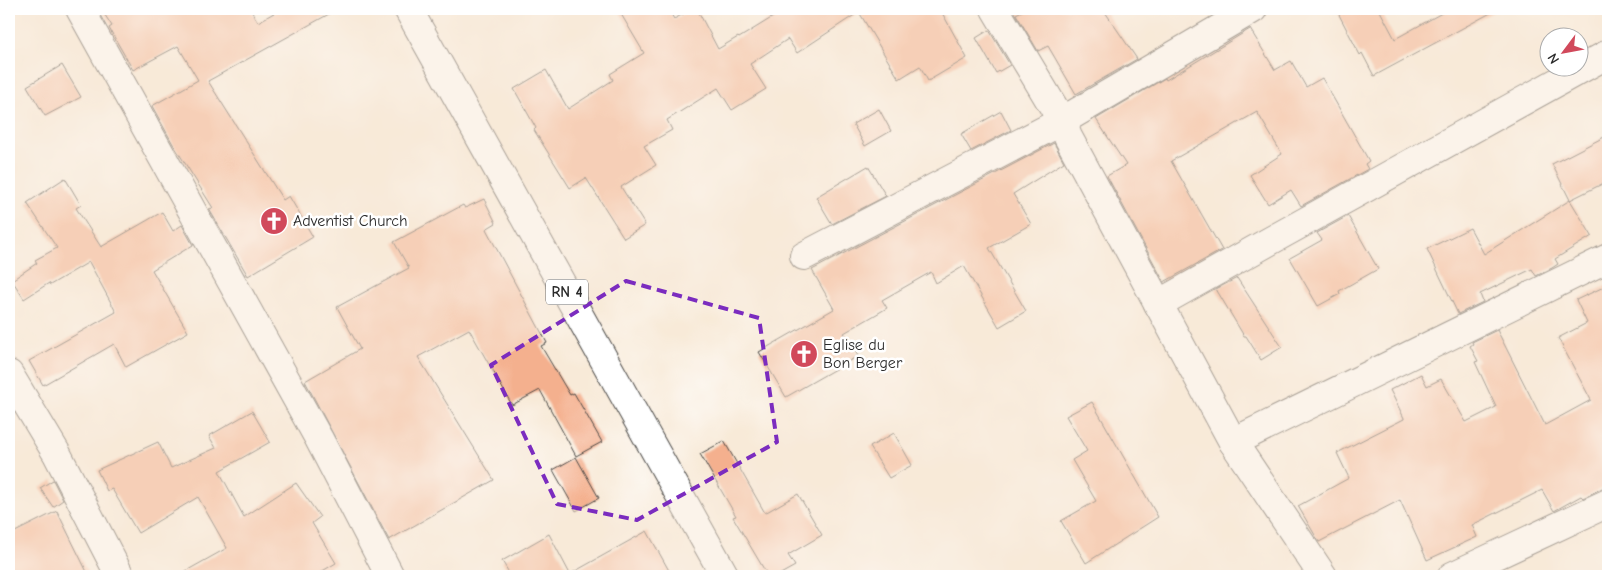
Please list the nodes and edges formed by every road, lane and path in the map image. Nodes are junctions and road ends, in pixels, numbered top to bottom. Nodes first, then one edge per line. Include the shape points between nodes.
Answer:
1 (80, 9) edge
2 (408, 9) edge
3 (995, 9) edge
4 (1253, 9) edge
5 (1608, 54) edge
6 (1062, 121) junction
7 (804, 256) dead end
8 (1608, 258) edge
9 (1158, 304) junction
10 (9, 374) edge
11 (1233, 442) junction
12 (1608, 503) edge
13 (120, 576) edge
14 (390, 576) edge
15 (725, 576) edge
16 (1323, 576) edge
17 (1452, 576) edge

1 - 14 street via 319,438
2 - 15 street, RN 4
3 - 6 street
4 - 6 street
5 - 9 street
6 - 7 street
6 - 9 street
8 - 11 street
9 - 11 street
10 - 13 street via 57,454
11 - 16 street
12 - 17 street

